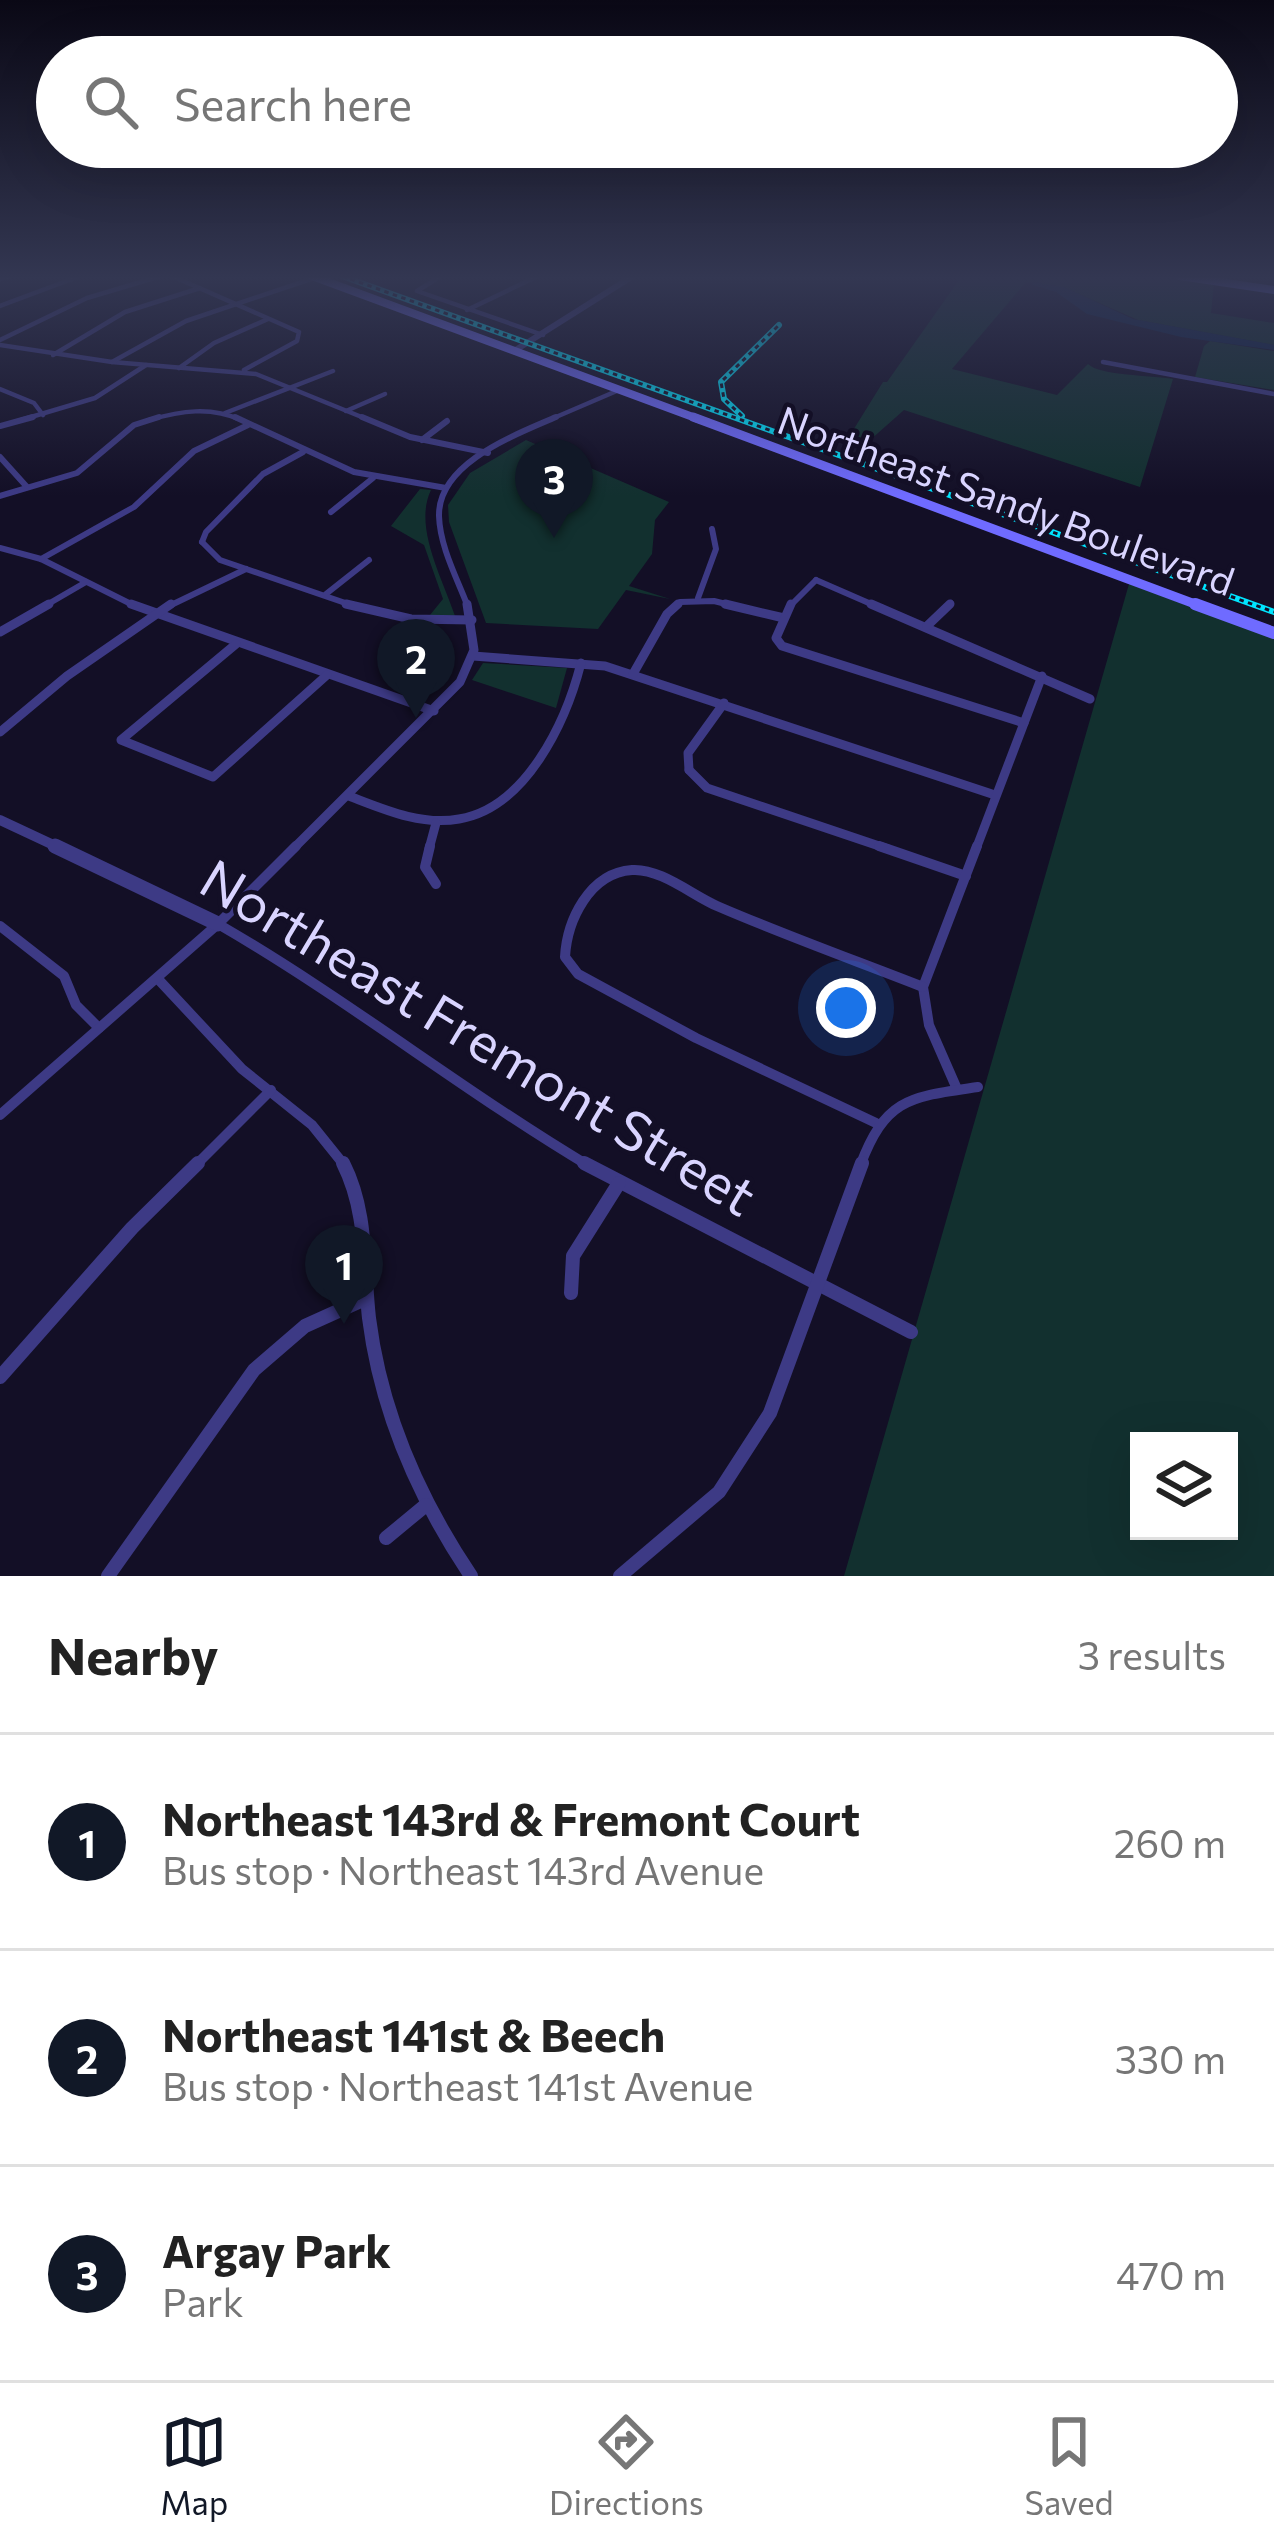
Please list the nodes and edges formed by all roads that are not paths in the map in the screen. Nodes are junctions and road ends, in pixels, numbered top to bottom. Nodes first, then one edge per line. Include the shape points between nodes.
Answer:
1 (31, 350) edge
2 (62, 350) edge
3 (133, 350) edge
4 (205, 350) edge
5 (278, 350) edge
6 (510, 350) edge
7 (517, 350) edge
8 (514, 351) junction
9 (53, 355) junction
10 (112, 362) junction
11 (1103, 362) dead end
12 (146, 365) junction
13 (178, 368) junction
14 (333, 370) dead end
15 (241, 371) junction
16 (291, 386) junction
17 (0, 389) edge
18 (619, 390) junction
19 (385, 394) dead end
20 (1274, 394) edge
21 (346, 411) junction
22 (225, 413) junction
23 (43, 415) junction
24 (447, 421) dead end
25 (248, 424) junction
26 (0, 426) edge
27 (422, 440) junction
28 (304, 452) junction
29 (488, 453) junction
30 (0, 457) edge
31 (374, 477) junction
32 (27, 487) junction
33 (446, 488) junction
34 (0, 496) edge
35 (331, 512) dead end
36 (712, 529) dead end
37 (202, 542) junction
38 (185, 546) dead end
39 (0, 548) edge
40 (40, 559) junction
41 (369, 560) dead end
42 (246, 569) junction
43 (86, 582) junction
44 (326, 594) junction
45 (698, 598) junction
46 (952, 603) dead end
47 (154, 615) junction
48 (784, 618) junction
49 (472, 620) junction
50 (928, 626) junction
51 (0, 632) edge
52 (1274, 633) edge
53 (236, 644) junction
54 (473, 656) junction
55 (580, 663) junction
56 (633, 674) junction
57 (327, 676) junction
58 (1042, 676) junction
59 (1090, 699) dead end
60 (724, 703) junction
61 (434, 711) junction
62 (1024, 723) junction
63 (0, 732) edge
64 (995, 795) junction
65 (349, 796) junction
66 (0, 820) edge
67 (436, 823) junction
68 (966, 876) junction
69 (436, 884) dead end
70 (218, 923) junction
71 (0, 926) edge
72 (158, 979) junction
73 (923, 987) junction
74 (99, 1028) junction
75 (979, 1087) dead end
76 (957, 1089) junction
77 (271, 1090) junction
78 (0, 1115) edge
79 (876, 1123) junction
80 (619, 1183) junction
81 (818, 1285) junction
82 (571, 1293) dead end
83 (367, 1298) junction
84 (910, 1332) dead end
85 (0, 1377) edge
86 (426, 1505) junction
87 (386, 1538) dead end
88 (108, 1576) edge
89 (472, 1576) edge
90 (620, 1576) edge

1 - 9 street
2 - 9 street
3 - 10 street
4 - 13 street
5 - 15 street
6 - 8 main road, Northeast Sandy Boulevard
7 - 8 street
8 - 18 main road, Northeast Sandy Boulevard
9 - 10 street
10 - 12 street
11 - 20 street
12 - 13 street
12 - 23 street via 110,392
13 - 15 street
14 - 16 street
15 - 16 street
16 - 21 street
16 - 22 street
17 - 23 street
18 - 29 street
18 - 52 main road, Northeast Sandy Boulevard
19 - 21 street
21 - 27 street
22 - 25 street
22 - 32 street via 184,406 134,425 76,473
23 - 26 street
24 - 27 street
25 - 28 street
25 - 40 street via 194,451 134,507
27 - 29 street
28 - 31 street
28 - 37 street via 263,474
29 - 33 street
30 - 32 street
31 - 33 street
31 - 35 street
32 - 34 street
33 - 49 street via 438,520
36 - 45 street via 716,549
37 - 38 street
37 - 42 street via 213,557
39 - 40 street
40 - 43 street
41 - 44 street
42 - 44 street
42 - 47 street
43 - 47 street
43 - 51 street
44 - 49 street via 428,622
45 - 48 street
45 - 56 street via 672,607
46 - 50 street
47 - 53 street
47 - 63 street
48 - 50 street via 815,577
48 - 62 street via 776,638 790,649
49 - 54 street
50 - 58 street
53 - 57 street
53 - 57 street via 121,740 213,777
54 - 55 street
54 - 61 street
55 - 56 street
55 - 67 street via 572,700 518,789 477,815
56 - 60 street
57 - 61 street
58 - 59 street
58 - 62 street
60 - 64 street
60 - 68 street via 688,753 684,772 706,788
61 - 65 street
62 - 64 street
64 - 68 street
65 - 67 street
65 - 70 street
66 - 70 street, Northeast Fremont Street
67 - 69 street via 425,867
68 - 73 street
70 - 72 street
70 - 80 street, Northeast Fremont Street
71 - 74 street via 64,976 76,1005
72 - 74 street
72 - 77 street
73 - 76 street via 929,1025
73 - 79 street via 642,871 606,878 562,945 578,974
74 - 78 street
75 - 76 street
76 - 79 street via 917,1096
77 - 83 street via 326,1136 347,1169
77 - 85 street via 132,1228
79 - 81 street
80 - 81 street, Northeast Fremont Street
80 - 82 street via 573,1256
81 - 84 street, Northeast Fremont Street
81 - 90 street via 746,1456 719,1492
83 - 86 street via 388,1414
83 - 88 street via 329,1310 276,1345
86 - 87 street
86 - 89 street

